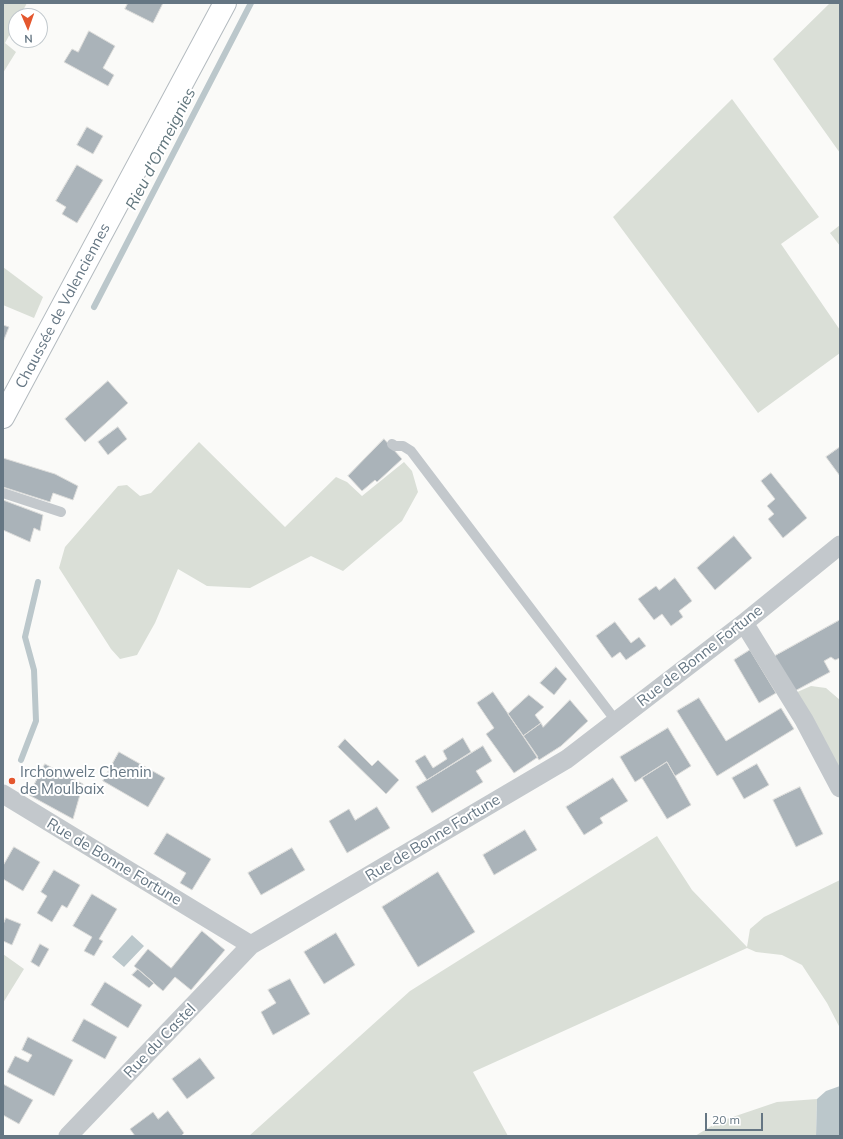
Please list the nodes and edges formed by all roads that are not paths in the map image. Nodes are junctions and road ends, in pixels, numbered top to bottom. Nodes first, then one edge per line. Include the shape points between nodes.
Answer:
1 (225, 3) edge
2 (3, 417) edge
3 (392, 444) dead end
4 (3, 493) edge
5 (62, 512) dead end
6 (840, 545) edge
7 (744, 623) junction
8 (616, 721) junction
9 (840, 788) edge
10 (3, 794) edge
11 (251, 945) junction
12 (68, 1136) edge

1 - 2 main road, Chaussée de Valenciennes
3 - 8 lane via 411,451
4 - 5 lane
6 - 7 street, Rue de Bonne Fortune
7 - 8 street, Rue de Bonne Fortune
7 - 9 street via 804,720
8 - 11 street, Rue de Bonne Fortune via 567,759
10 - 11 street, Rue de Bonne Fortune
11 - 12 street, Rue du Castel

